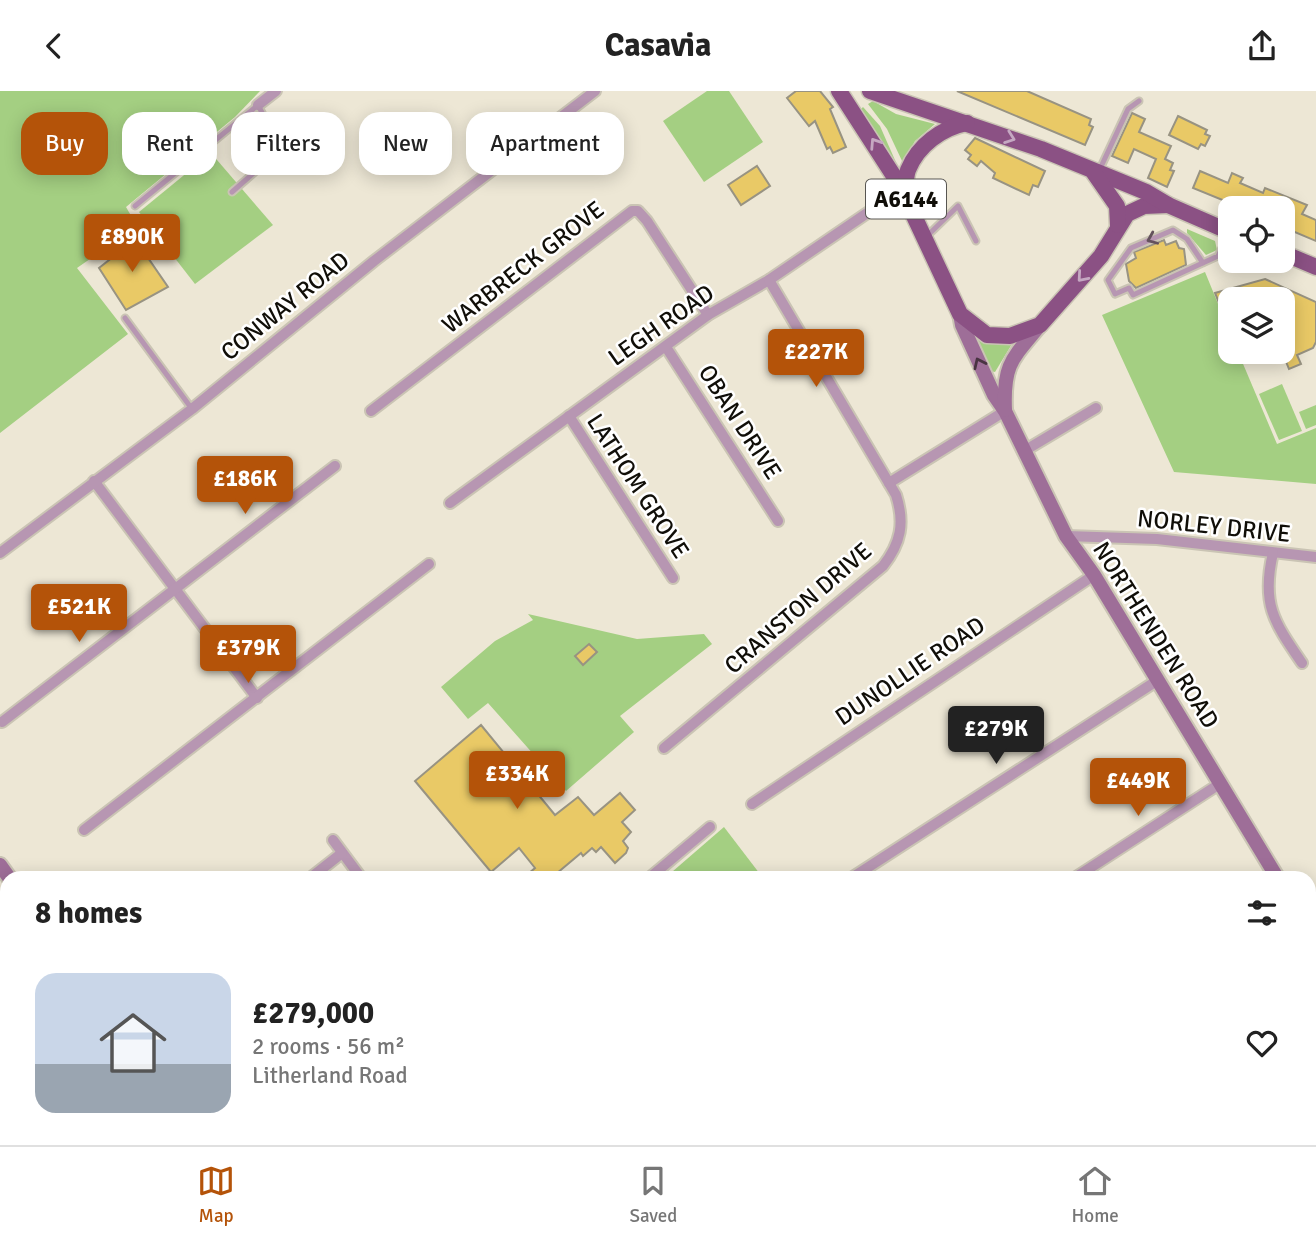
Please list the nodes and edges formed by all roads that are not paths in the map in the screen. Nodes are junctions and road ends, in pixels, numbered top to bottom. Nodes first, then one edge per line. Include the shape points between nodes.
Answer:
1 (276, 91) edge
2 (595, 91) edge
3 (839, 91) edge
4 (873, 92) edge
5 (1139, 101) dead end
6 (258, 105) junction
7 (969, 123) junction
8 (1095, 172) junction
9 (232, 192) dead end
10 (903, 194) junction
11 (1168, 205) junction
12 (135, 206) dead end
13 (1118, 225) junction
14 (1218, 227) edge
15 (924, 239) junction
16 (976, 241) dead end
17 (1218, 254) edge
18 (1295, 258) edge
19 (1203, 263) junction
20 (1316, 267) edge
21 (769, 280) junction
22 (960, 314) junction
23 (708, 315) junction
24 (125, 318) dead end
25 (1040, 325) junction
26 (666, 347) junction
27 (1096, 408) dead end
28 (192, 409) junction
29 (371, 411) dead end
30 (1005, 411) junction
31 (569, 416) junction
32 (1024, 451) junction
33 (335, 466) dead end
34 (94, 481) junction
35 (889, 483) junction
36 (450, 503) dead end
37 (778, 521) dead end
38 (1066, 536) junction
39 (0, 553) edge
40 (1273, 553) junction
41 (1316, 557) edge
42 (429, 564) dead end
43 (1094, 575) junction
44 (673, 578) dead end
45 (175, 591) junction
46 (1302, 663) dead end
47 (1158, 680) junction
48 (257, 698) junction
49 (2, 722) edge
50 (664, 748) dead end
51 (1221, 783) junction
52 (752, 804) dead end
53 (710, 827) dead end
54 (84, 830) dead end
55 (333, 840) dead end
56 (342, 853) junction
57 (319, 871) edge
58 (356, 871) edge
59 (658, 871) edge
60 (862, 871) edge
61 (1085, 871) edge
62 (1273, 871) edge

1 - 6 street
2 - 28 street, CONWAY ROAD
10 -> 3 main road, NORTHENDEN ROAD / A6144
4 - 7 main road
5 - 8 lane via 1128,109
6 - 9 lane via 281,149
6 - 12 lane
7 -> 8 main road
7 - 10 main road, A6144 via 951,127 929,142 908,170
8 - 11 main road
8 - 13 main road via 1117,207
10 - 15 main road, NORTHENDEN ROAD / A6144
10 - 21 street, LEGH ROAD
11 - 13 main road via 1135,209
11 - 14 main road
13 -> 25 main road via 1101,256
15 - 16 lane via 958,206
15 - 22 main road, NORTHENDEN ROAD / A6144
17 - 19 lane
18 - 20 main road
19 -> 19 lane via 1188,239 1173,230 1131,248 1108,280 1115,294 1129,288 1133,295
21 - 23 street, LEGH ROAD
21 - 35 street, CRANSTON DRIVE
22 - 25 main road, A6144 via 986,335 1010,336
30 -> 22 main road, NORTHENDEN ROAD
23 - 26 street, LEGH ROAD
23 - 29 street, WARBRECK GROVE via 647,221 632,211
24 - 28 lane
25 - 30 main road, NORTHENDEN ROAD via 1009,365 1004,380
26 - 31 street, LEGH ROAD
26 - 37 street, OBAN DRIVE
27 - 32 street
28 - 34 street, CONWAY ROAD
30 - 32 main road, NORTHENDEN ROAD
30 - 35 street
31 - 36 street, LEGH ROAD
31 - 44 street, LATHOM GROVE
32 - 38 main road, NORTHENDEN ROAD
33 - 45 street
34 - 39 street, CONWAY ROAD
34 - 45 street
35 - 50 street, CRANSTON DRIVE via 903,521 893,554 883,566
38 - 40 street, NORLEY DRIVE via 1157,539
38 - 43 main road, NORTHENDEN ROAD
40 - 41 street, NORLEY DRIVE
40 - 46 street via 1267,580 1269,603
42 - 48 street
43 - 47 main road, NORTHENDEN ROAD
43 - 52 street, DUNOLLIE ROAD
45 - 48 street
45 - 49 street
47 - 51 main road, NORTHENDEN ROAD
47 - 60 street
48 - 54 street
51 - 61 street
51 - 62 main road, NORTHENDEN ROAD
53 - 59 street
55 - 56 street
56 - 57 street
56 - 58 street

